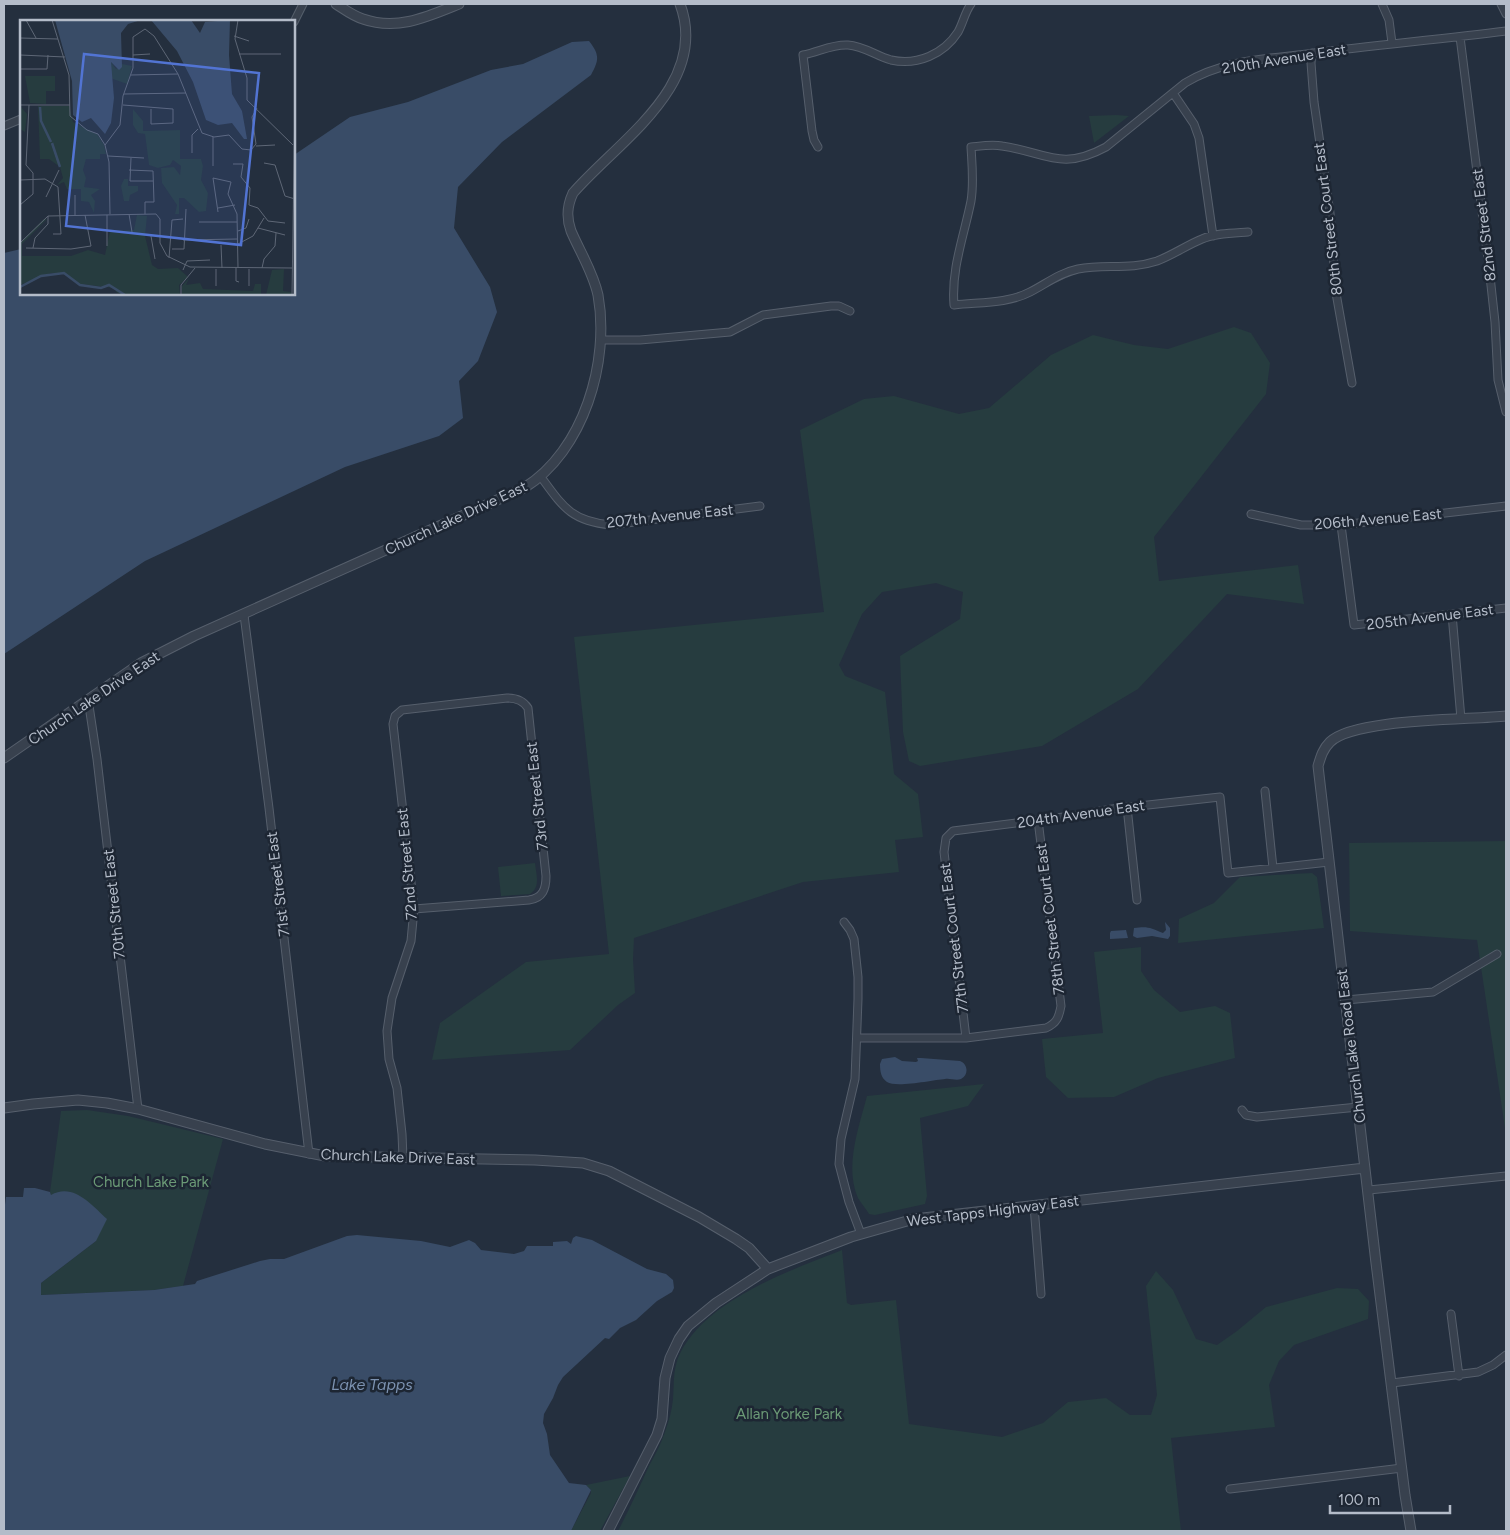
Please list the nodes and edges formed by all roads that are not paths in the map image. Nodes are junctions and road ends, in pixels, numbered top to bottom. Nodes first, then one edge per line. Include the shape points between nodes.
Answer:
1 (303, 4) edge
2 (336, 4) edge
3 (459, 4) edge
4 (680, 4) edge
5 (971, 4) edge
6 (1382, 4) edge
7 (1501, 4) edge
8 (1506, 14) edge
9 (295, 20) edge
10 (1506, 30) edge
11 (1460, 36) junction
12 (1392, 43) junction
13 (1312, 54) junction
14 (1172, 93) junction
15 (20, 118) edge
16 (4, 126) edge
17 (818, 147) dead end
18 (1248, 232) dead end
19 (1213, 236) junction
20 (850, 311) dead end
21 (600, 340) junction
22 (1352, 383) dead end
23 (1506, 412) edge
24 (541, 477) junction
25 (760, 506) dead end
26 (1506, 506) edge
27 (1252, 514) dead end
28 (1341, 525) junction
29 (1506, 608) edge
30 (1452, 614) junction
31 (244, 615) junction
32 (88, 699) junction
33 (522, 701) joint
34 (1506, 716) edge
35 (1461, 719) junction
36 (4, 758) edge
37 (1265, 791) dead end
38 (1127, 807) junction
39 (1038, 820) junction
40 (946, 838) joint
41 (1329, 862) junction
42 (1273, 868) junction
43 (1137, 900) dead end
44 (414, 909) junction
45 (844, 922) dead end
46 (1497, 954) dead end
47 (1346, 1000) junction
48 (858, 1038) junction
49 (966, 1038) junction
50 (1358, 1107) junction
51 (4, 1108) edge
52 (138, 1109) junction
53 (1242, 1110) dead end
54 (309, 1154) junction
55 (403, 1158) junction
56 (1365, 1168) junction
57 (1506, 1176) edge
58 (1369, 1190) junction
59 (1034, 1206) junction
60 (860, 1234) junction
61 (768, 1269) junction
62 (1041, 1294) dead end
63 (1451, 1314) dead end
64 (1506, 1355) edge
65 (1459, 1376) junction
66 (1392, 1383) junction
67 (1402, 1468) junction
68 (1230, 1489) dead end
69 (608, 1531) edge
70 (1411, 1531) edge

1 - 9 street
2 - 3 street via 361,19 390,24 417,21
4 - 21 street, Church Lake Drive East via 686,37 684,52 665,98 586,179 568,206 568,223 595,284
5 - 17 street via 952,40 926,58 893,60 864,48 846,45 803,56 812,131
6 - 12 street via 1389,20
7 - 8 street
10 - 11 street, 210th Avenue East
11 - 12 street, 210th Avenue East
11 - 23 street, 82nd Street East via 1490,267 1499,385
12 - 13 street, 210th Avenue East
13 - 14 street, 210th Avenue East via 1229,64 1198,75
13 - 22 street, 80th Street Court East via 1313,92 1330,213 1336,293
14 - 19 street via 1194,124 1199,138
14 - 19 street, 210th Avenue East via 1106,147 1072,160 999,145 971,147 973,184 956,260 954,305 1012,298 1080,269 1127,268 1158,261
15 - 16 street
18 - 19 street
20 - 21 street via 832,306 763,315 730,332
21 - 24 street, Church Lake Drive East via 594,380 582,418 558,460
24 - 25 street, 207th Avenue East via 571,513 598,524
24 - 31 street, Church Lake Drive East via 524,488
26 - 28 street, 206th Avenue East
27 - 28 street, 206th Avenue East via 1301,525
28 - 30 street, 205th Avenue East via 1354,625
29 - 30 street, 205th Avenue East
30 - 35 street
31 - 32 street, Church Lake Drive East via 141,663
31 - 54 street, 71st Street East
32 - 36 street, Church Lake Drive East
32 - 52 street, 70th Street East
33 - 44 street, 72nd Street East via 507,698 402,710 395,716 393,724
33 - 44 street, 73rd Street East via 528,708 546,876 544,892 535,900
34 - 35 street, Church Lake Road East
35 - 41 street, Church Lake Road East via 1390,724 1342,735 1330,742 1322,751 1318,766
37 - 42 street
38 - 39 street, 204th Avenue East
38 - 42 street, 204th Avenue East via 1220,797 1228,872
38 - 43 street
39 - 40 street, 204th Avenue East via 958,829
39 - 49 street, 78th Street Court East via 1061,1006 1058,1018 1055,1024 1046,1028
40 - 49 street, 77th Street Court East via 944,852
41 - 42 street
41 - 47 street, Church Lake Road East
44 - 55 street, 72nd Street East via 412,941 392,998 387,1032 398,1097
45 - 48 street via 854,939
46 - 47 street via 1433,992
47 - 50 street, Church Lake Road East
48 - 49 street
48 - 60 street via 855,1079 841,1139 839,1164
50 - 53 street via 1257,1117 1246,1115
50 - 56 street, Church Lake Road East
51 - 52 street, Church Lake Drive East via 78,1100
52 - 54 street, Church Lake Drive East
54 - 55 street, Church Lake Drive East
55 - 61 street, Church Lake Drive East via 568,1161 598,1167 663,1198 736,1239
56 - 58 street, Church Lake Road East
56 - 59 street, West Tapps Highway East
57 - 58 street
58 - 66 street, Church Lake Road East
59 - 60 street, West Tapps Highway East via 935,1215
59 - 62 street
60 - 61 street, West Tapps Highway East
61 - 69 street, West Tapps Highway East via 716,1303 688,1326 679,1339 667,1369 664,1410 657,1436
63 - 65 street
64 - 65 street via 1483,1371
65 - 66 street
66 - 67 street, Church Lake Road East
67 - 68 street
67 - 70 street, Church Lake Road East

